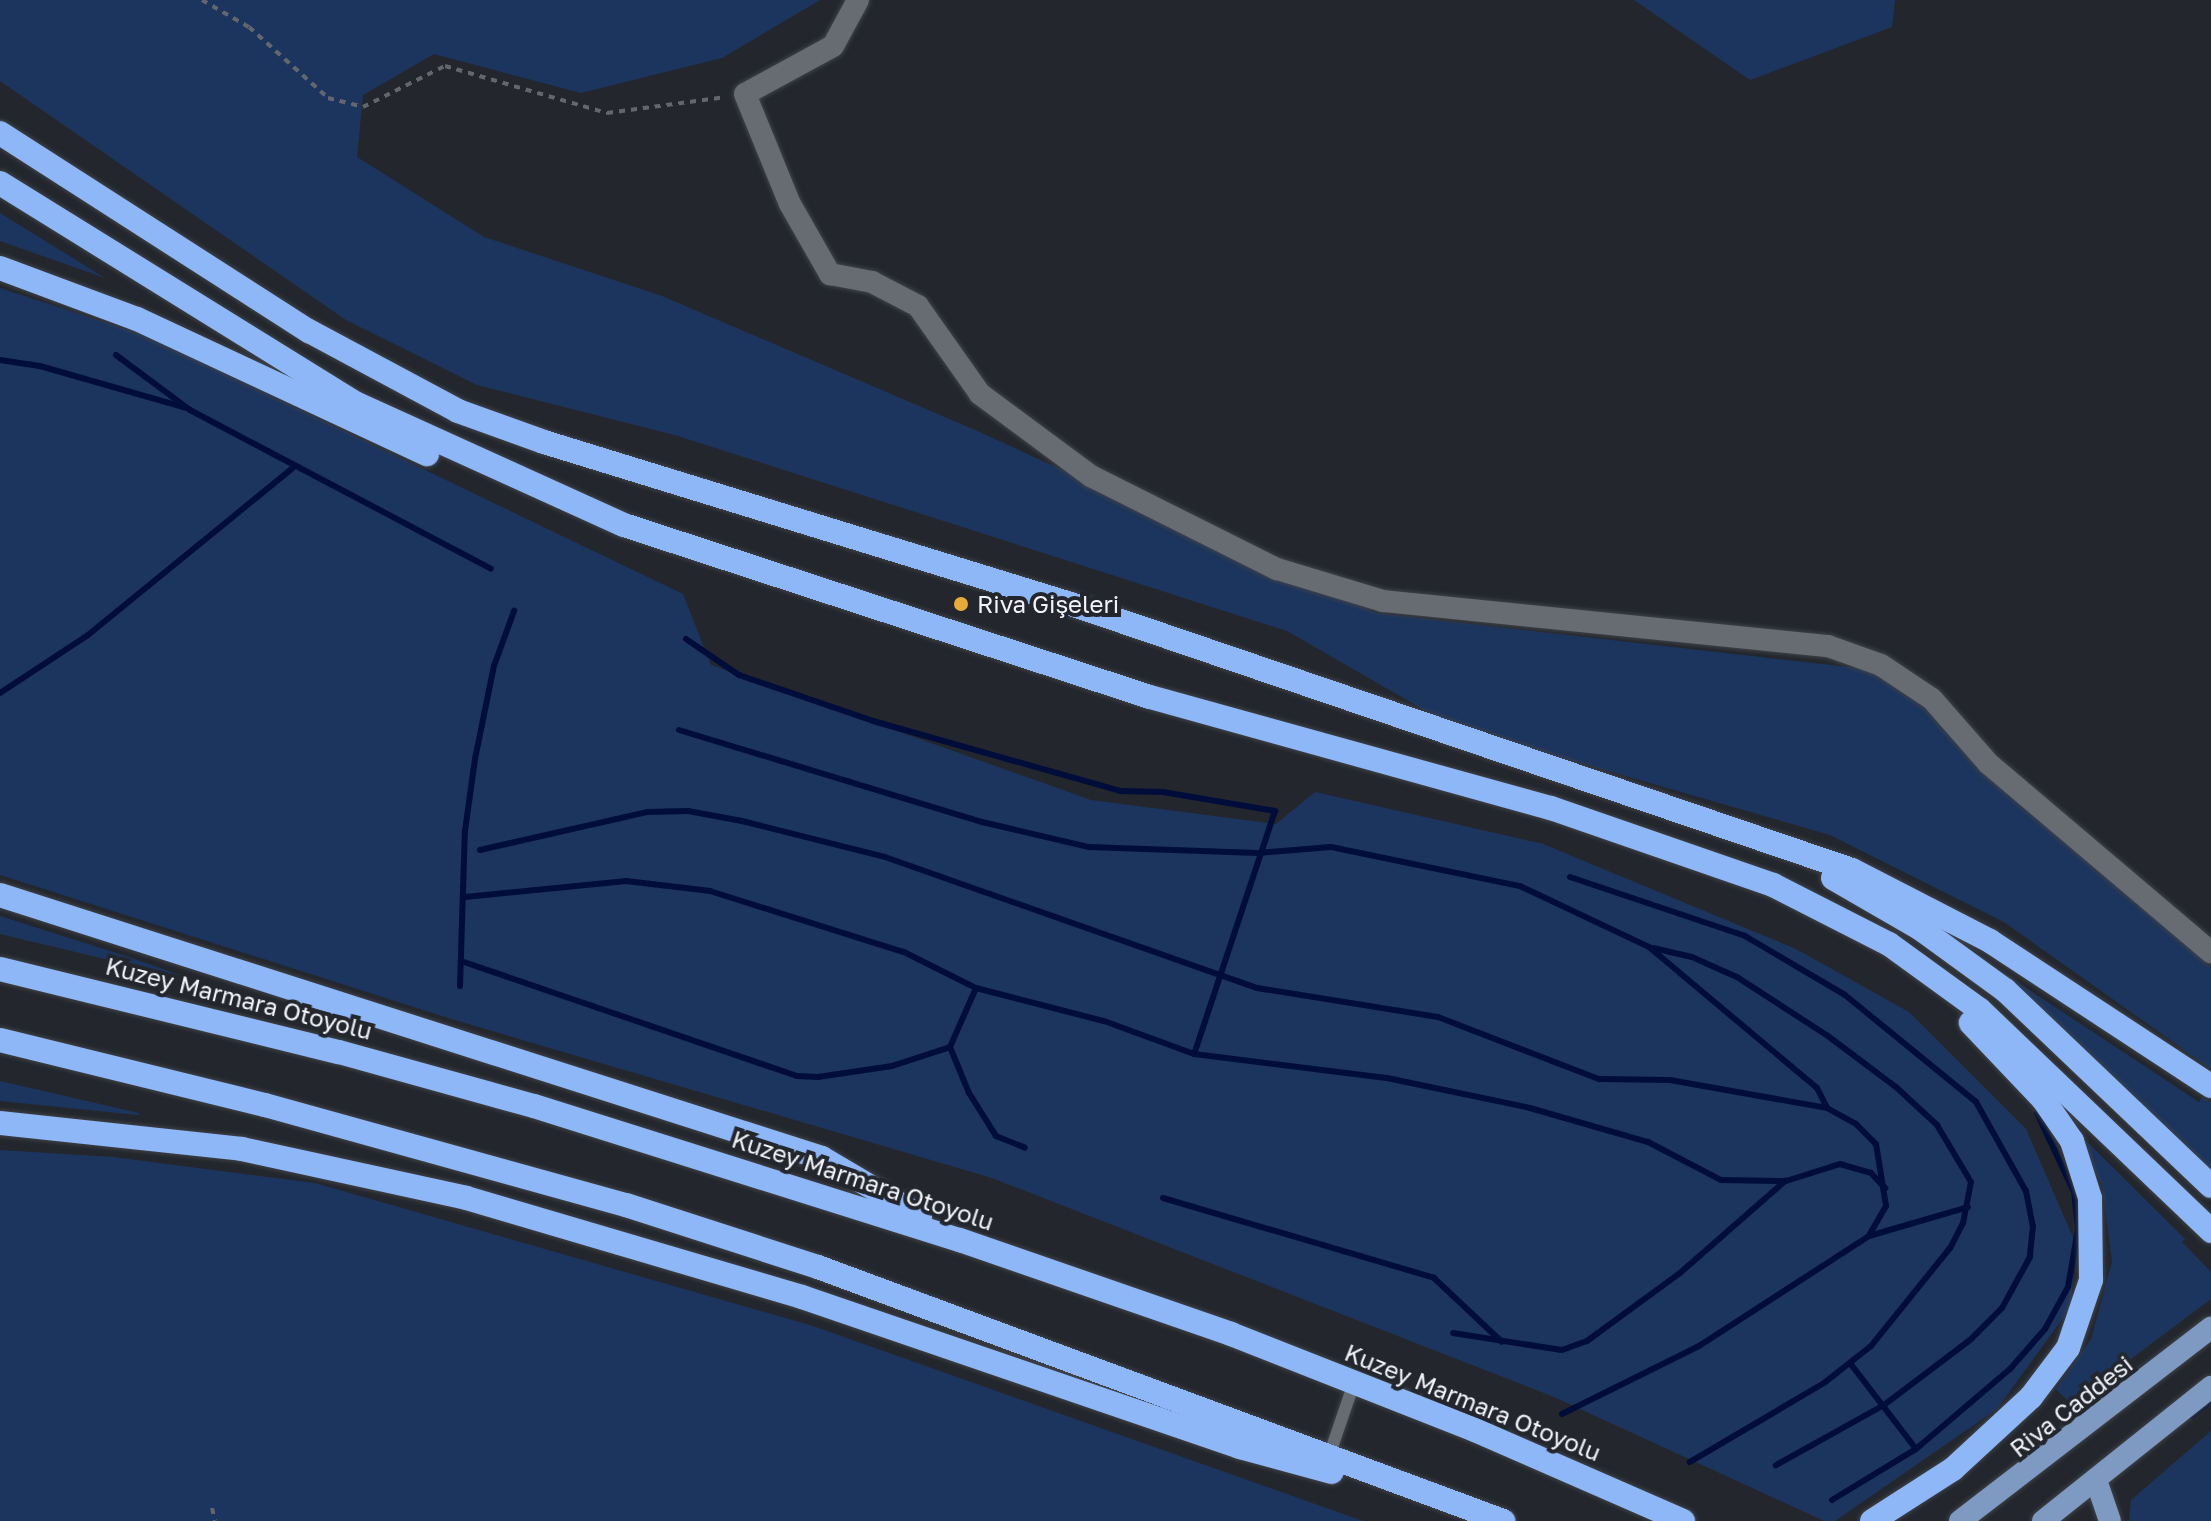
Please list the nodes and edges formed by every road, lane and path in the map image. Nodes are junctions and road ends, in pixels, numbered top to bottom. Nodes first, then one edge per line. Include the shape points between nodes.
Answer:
1 (202, 0) edge
2 (858, 0) edge
3 (745, 94) junction
4 (0, 133) edge
5 (0, 183) edge
6 (0, 268) edge
7 (515, 474) junction
8 (1590, 782) junction
9 (0, 895) edge
10 (1812, 905) junction
11 (2211, 952) edge
12 (0, 969) edge
13 (0, 1040) edge
14 (2211, 1086) edge
15 (0, 1123) edge
16 (2211, 1186) edge
17 (2211, 1231) edge
18 (960, 1240) junction
19 (2211, 1328) edge
20 (1354, 1383) junction
21 (2211, 1387) edge
22 (1329, 1456) junction
23 (2097, 1483) junction
24 (212, 1508) dead end
25 (1497, 1519) edge
26 (215, 1521) edge
27 (1683, 1521) edge
28 (1872, 1521) edge
29 (1960, 1521) edge
30 (2043, 1521) edge
31 (2110, 1521) edge

1 - 3 path via 249,27 328,98 363,107 445,66 607,113
2 - 3 street via 833,46
3 - 11 street via 790,204 830,274 872,282 918,306 980,394 1091,476 1277,569 1383,601 1828,646 1881,665 1932,699 1989,764
4 - 8 highway via 309,331 458,411 544,442 972,571
5 - 7 highway via 357,404
6 - 7 highway via 137,319 433,457
7 - 10 highway via 693,552 1232,721 1551,808 1703,858
8 - 14 highway via 1891,886 1990,941
8 - 16 highway via 1758,843 1844,883 1921,929 2038,1019
9 - 18 highway via 822,1158
10 - 17 highway via 1889,944 1980,1010
10 - 28 highway via 1988,1037 2072,1141 2090,1198 2091,1267 2085,1305 2054,1370 1981,1446
12 - 18 highway, Kuzey Marmara Otoyolu via 294,1040 534,1106
13 - 22 highway via 265,1105 641,1210 818,1267
15 - 25 highway via 242,1149 466,1198 802,1297 1240,1447
18 - 20 highway, Kuzey Marmara Otoyolu
19 - 29 main road, Riva Caddesi
20 - 22 lane
20 - 27 highway, Kuzey Marmara Otoyolu
21 - 23 main road
22 - 25 highway
23 - 30 main road
23 - 31 main road
24 - 26 path

